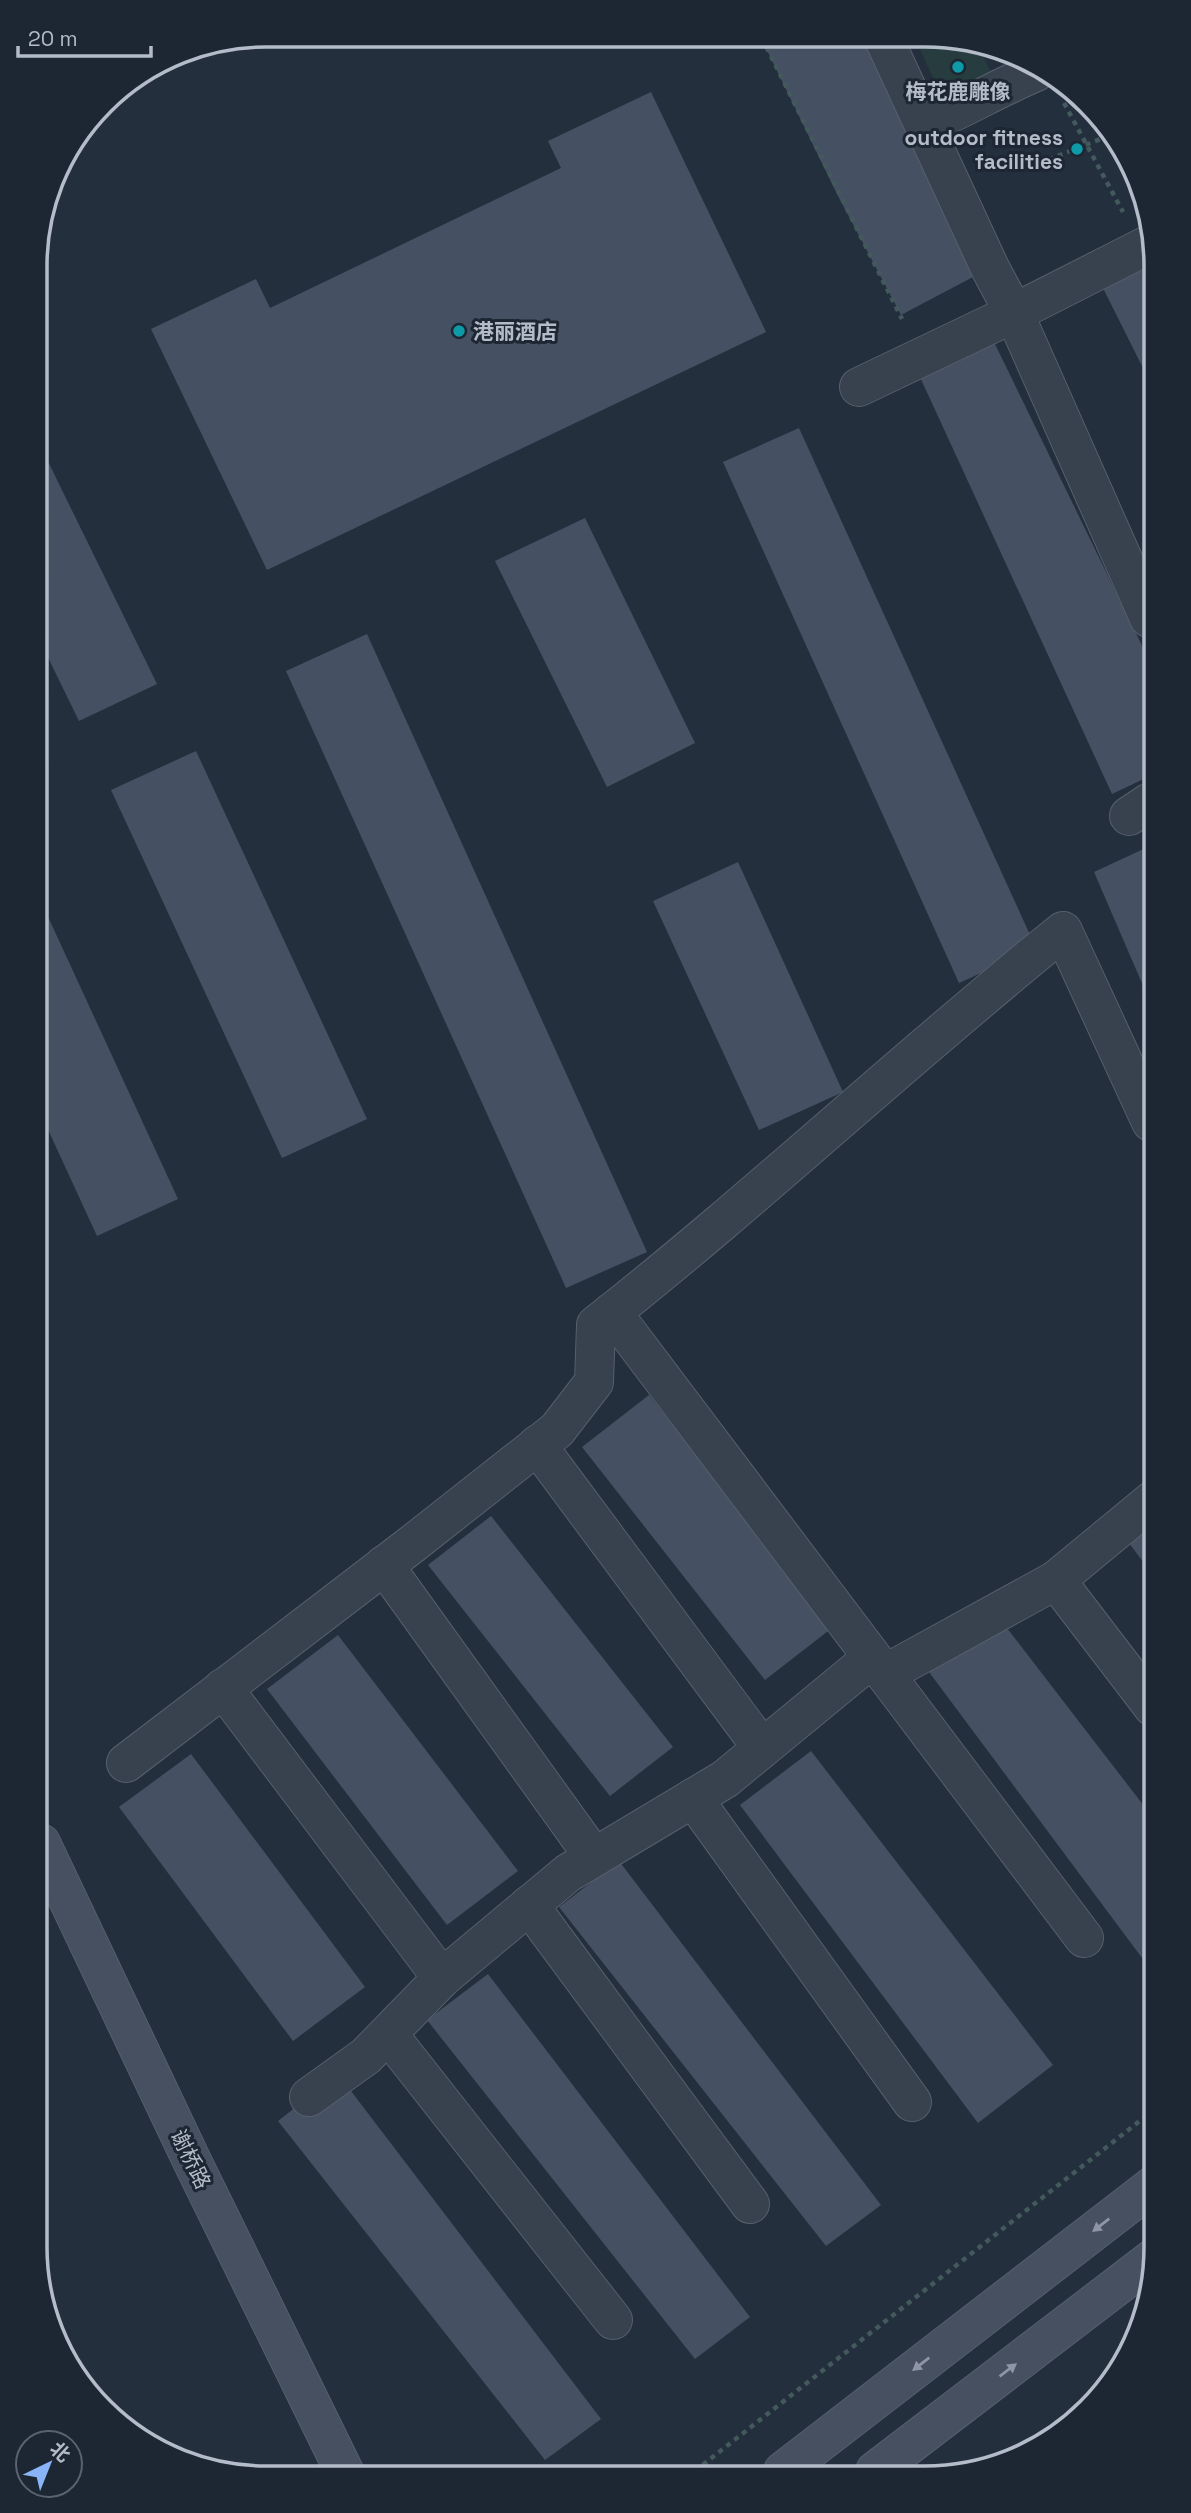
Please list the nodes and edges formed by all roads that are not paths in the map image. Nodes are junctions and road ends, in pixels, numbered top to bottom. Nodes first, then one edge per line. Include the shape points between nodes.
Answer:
1 (888, 47) edge
2 (1030, 75) edge
3 (925, 125) junction
4 (1143, 247) edge
5 (1014, 313) junction
6 (859, 387) dead end
7 (1144, 604) edge
8 (1144, 1106) edge
9 (612, 1312) junction
10 (537, 1445) junction
11 (1143, 1508) edge
12 (384, 1565) junction
13 (1056, 1580) junction
14 (879, 1666) junction
15 (223, 1688) junction
16 (1143, 1694) edge
17 (762, 1748) junction
18 (125, 1763) dead end
19 (693, 1798) junction
20 (47, 1856) edge
21 (594, 1857) junction
22 (529, 1905) junction
23 (1084, 1938) dead end
24 (442, 1978) junction
25 (388, 2034) junction
26 (309, 2097) dead end
27 (912, 2102) dead end
28 (1143, 2192) edge
29 (750, 2204) dead end
30 (1142, 2267) edge
31 (613, 2319) dead end
32 (342, 2466) edge
33 (789, 2466) edge
34 (880, 2466) edge

1 - 3 street
2 - 3 street
3 - 5 street
4 - 5 street
5 - 6 street
5 - 7 street
8 - 9 street via 1063,931
9 - 10 street via 596,1325 594,1382 557,1430
9 - 14 street
10 - 12 street
10 - 17 street
11 - 13 street
12 - 15 street
12 - 21 street
13 - 14 street
13 - 16 street
14 - 17 street
14 - 23 street
15 - 18 street
15 - 24 street
17 - 19 street
19 - 21 street
19 - 27 street
20 - 32 main road, 谢桥路
21 - 22 street
22 - 24 street
22 - 29 street
24 - 25 street
25 - 26 street
25 - 31 street
28 -> 33 main road
34 -> 30 main road

